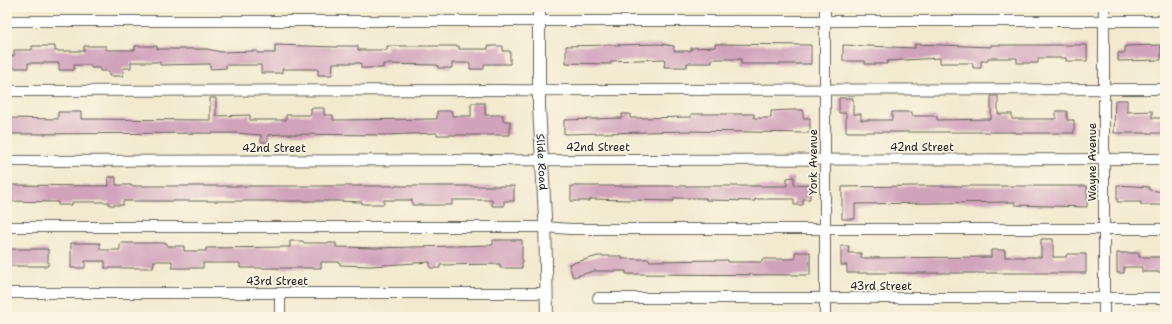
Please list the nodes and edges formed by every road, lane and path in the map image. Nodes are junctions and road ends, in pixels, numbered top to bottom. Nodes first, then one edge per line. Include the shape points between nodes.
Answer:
1 (539, 7) edge
2 (825, 7) edge
3 (1104, 7) edge
4 (7, 21) edge
5 (539, 22) junction
6 (825, 22) junction
7 (1104, 22) junction
8 (1165, 22) edge
9 (825, 89) junction
10 (1104, 89) junction
11 (1165, 89) edge
12 (539, 90) junction
13 (7, 91) edge
14 (542, 159) junction
15 (825, 159) junction
16 (1104, 159) junction
17 (1165, 159) edge
18 (7, 161) edge
19 (7, 227) edge
20 (545, 227) junction
21 (1104, 229) junction
22 (1165, 229) edge
23 (825, 230) junction
24 (7, 293) edge
25 (280, 293) junction
26 (547, 293) junction
27 (598, 298) dead end
28 (825, 298) junction
29 (1104, 298) junction
30 (1165, 298) edge
31 (280, 317) edge
32 (547, 317) edge
33 (825, 317) edge
34 (1104, 317) edge

1 - 5 main road, Slide Road
2 - 6 street, York Avenue
3 - 7 street, Wayne Avenue
4 - 5 street
5 - 6 street
5 - 12 main road, Slide Road
6 - 7 street
6 - 9 street, York Avenue
7 - 8 street
7 - 10 street, Wayne Avenue
9 - 10 street
9 - 12 street
9 - 15 street, York Avenue
10 - 11 street
10 - 16 street, Wayne Avenue
12 - 13 street
12 - 14 main road, Slide Road
14 - 15 street, 42nd Street
14 - 18 street, 42nd Street
14 - 20 main road, Slide Road
15 - 16 street, 42nd Street
15 - 23 street, York Avenue
16 - 17 street, 42nd Street
16 - 21 street, Wayne Avenue
19 - 20 street
20 - 23 street
20 - 26 main road, Slide Road
21 - 22 street
21 - 23 street
21 - 29 street, Wayne Avenue
23 - 28 street, York Avenue
24 - 25 street, 43rd Street
25 - 26 street, 43rd Street
25 - 31 street
26 - 32 main road, Slide Road
27 - 28 street, 43rd Street
28 - 29 street, 43rd Street
28 - 33 street, York Avenue
29 - 30 street, 43rd Street
29 - 34 street, Wayne Avenue

